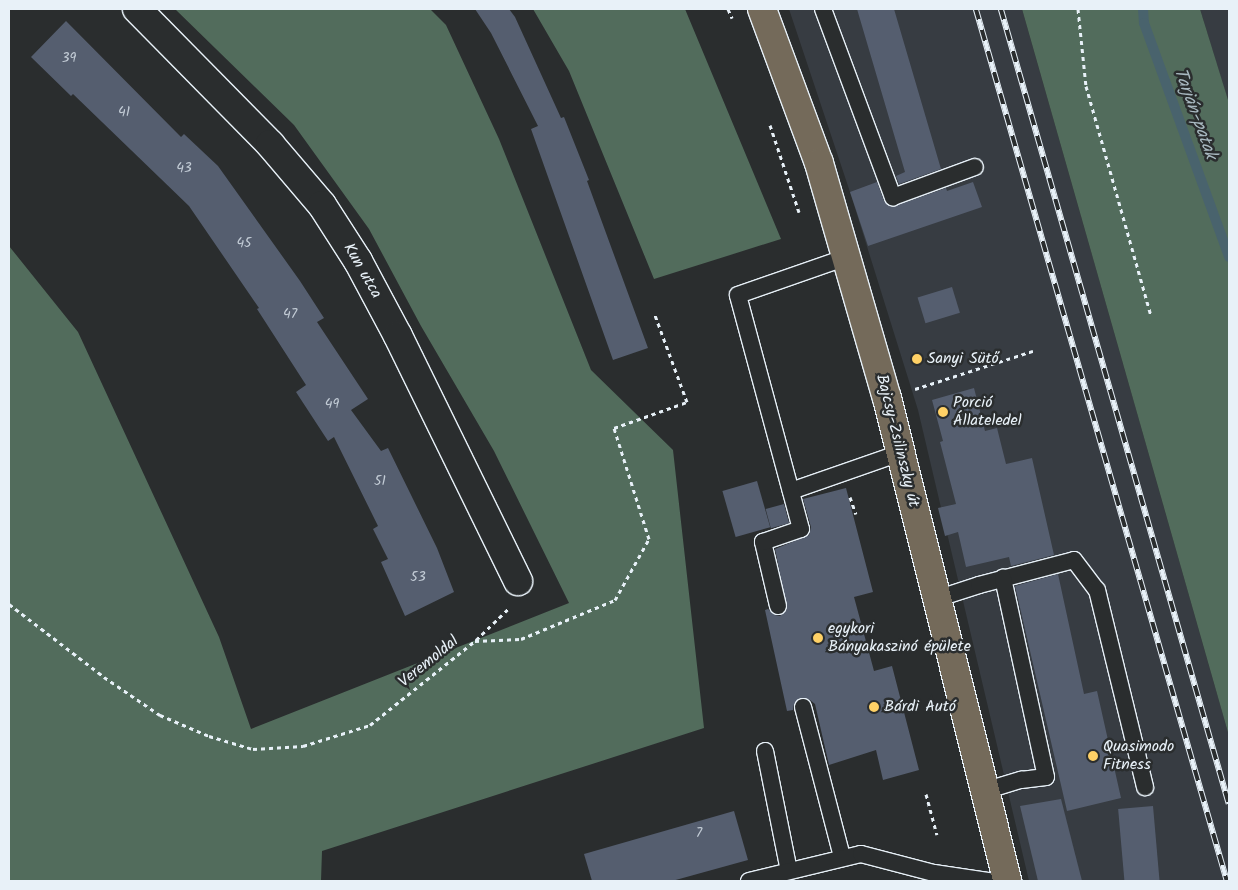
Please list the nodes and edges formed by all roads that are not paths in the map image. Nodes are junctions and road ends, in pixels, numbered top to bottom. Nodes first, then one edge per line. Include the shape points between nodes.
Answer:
1 (136, 9) edge
2 (762, 9) edge
3 (823, 9) edge
4 (974, 167) dead end
5 (847, 257) junction
6 (900, 453) junction
7 (791, 491) junction
8 (1003, 578) junction
9 (518, 581) road end
10 (936, 599) junction
11 (778, 606) dead end
12 (803, 707) dead end
13 (765, 751) dead end
14 (1145, 787) dead end
15 (984, 790) junction
16 (842, 857) junction
17 (789, 871) junction
18 (935, 877) edge
19 (748, 881) edge
20 (990, 881) edge
21 (1006, 881) edge

1 - 9 street, Kun utca via 270,144 322,205 358,261 394,328
2 - 5 main road, Bajcsy-Zsilinszky út via 819,163
3 - 4 lane via 893,197
5 - 6 main road, Bajcsy-Zsilinszky út
5 - 7 lane via 738,295
6 - 7 lane
6 - 10 main road, Bajcsy-Zsilinszky út
7 - 11 lane via 801,529 763,542
8 - 10 lane
8 - 14 lane via 1074,560 1097,590
8 - 15 lane via 1046,777
10 - 15 main road, Bajcsy-Zsilinszky út
12 - 16 lane
13 - 17 lane
15 - 21 main road, Bajcsy-Zsilinszky út
16 - 17 lane
16 - 18 lane via 861,854
17 - 19 lane
18 - 20 lane

